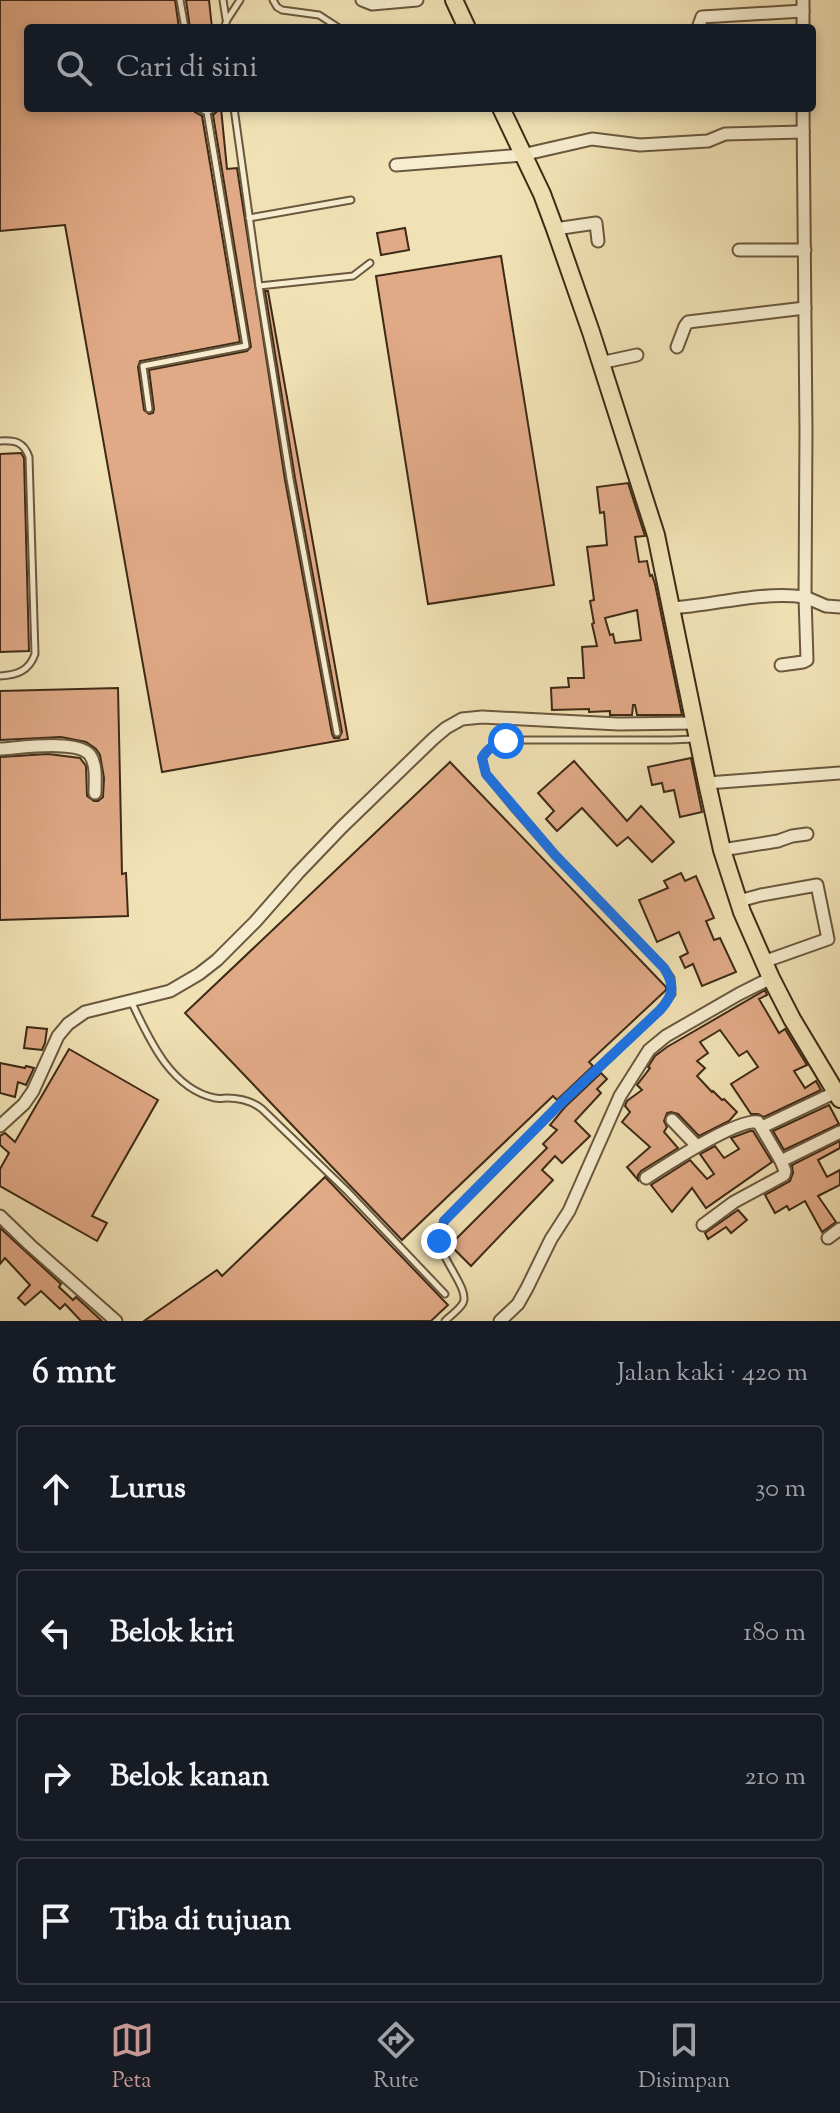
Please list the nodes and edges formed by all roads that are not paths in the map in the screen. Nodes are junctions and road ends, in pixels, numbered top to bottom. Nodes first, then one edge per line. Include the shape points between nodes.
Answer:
1 (180, 0) edge
2 (223, 0) edge
3 (240, 0) edge
4 (273, 0) edge
5 (362, 0) edge
6 (417, 0) edge
7 (454, 0) edge
8 (803, 6) edge
9 (227, 20) junction
10 (184, 24) edge
11 (226, 24) edge
12 (333, 24) edge
13 (465, 24) edge
14 (699, 24) edge
15 (207, 112) edge
16 (235, 112) edge
17 (503, 112) edge
18 (803, 112) edge
19 (803, 132) junction
20 (522, 155) junction
21 (396, 165) dead end
22 (351, 200) dead end
23 (249, 218) junction
24 (555, 229) junction
25 (598, 241) dead end
26 (739, 250) dead end
27 (805, 250) junction
28 (370, 263) dead end
29 (259, 286) junction
30 (805, 308) junction
31 (677, 347) dead end
32 (637, 355) dead end
33 (600, 363) junction
34 (149, 409) dead end
35 (0, 441) edge
36 (805, 597) junction
37 (840, 607) edge
38 (672, 608) junction
39 (781, 665) dead end
40 (0, 676) edge
41 (697, 731) junction
42 (337, 733) dead end
43 (0, 749) edge
44 (840, 773) edge
45 (707, 783) junction
46 (95, 793) dead end
47 (807, 834) dead end
48 (722, 850) junction
49 (739, 901) junction
50 (763, 962) junction
51 (771, 978) junction
52 (132, 1002) junction
53 (838, 1095) edge
54 (672, 1120) dead end
55 (0, 1126) edge
56 (762, 1127) junction
57 (840, 1132) edge
58 (697, 1146) junction
59 (781, 1161) junction
60 (646, 1178) dead end
61 (0, 1216) edge
62 (703, 1225) dead end
63 (840, 1229) edge
64 (828, 1238) dead end
65 (445, 1294) dead end
66 (116, 1321) edge
67 (445, 1321) edge
68 (500, 1321) edge

1 - 10 lane
2 - 9 lane
3 - 9 lane
4 - 12 lane via 282,10 319,15
5 - 6 street
7 - 13 main road
8 - 14 street via 702,17
9 - 11 lane
15 - 34 lane via 246,346 143,366
16 - 23 lane
17 - 20 main road
18 - 19 street
19 - 20 street via 725,134 708,141 640,145 592,139
19 - 27 street
20 - 21 street
20 - 24 main road
22 - 23 lane
23 - 29 lane
24 - 25 street via 596,223
24 - 33 main road
26 - 27 street
27 - 30 street
28 - 29 lane via 353,276
29 - 42 lane
30 - 31 street via 688,322
30 - 36 street
32 - 33 street
33 - 38 main road via 656,535
35 - 40 lane via 18,441 29,457 35,654 20,673
36 - 37 street
36 - 38 street via 754,597
36 - 39 street via 807,660
38 - 41 main road
41 - 45 main road
41 - 52 street via 539,718 482,717 453,723 342,827 217,960 170,991
41 - 67 lane via 670,740 516,740 492,746 482,758 486,774 512,806 664,968 672,994 444,1221 439,1241 443,1256 465,1299
43 - 46 street via 80,748 91,756
44 - 45 street
45 - 48 main road
47 - 48 street
48 - 49 main road
49 - 50 main road
49 - 50 street via 817,885 828,939
50 - 51 main road
51 - 53 main road
51 - 68 street via 649,1050 620,1096 569,1211 527,1288
52 - 55 street via 85,1012 68,1024 33,1091
52 - 65 lane via 156,1050 184,1083 217,1099 241,1099 262,1109
53 - 56 street
54 - 58 street
56 - 58 street via 748,1121
56 - 59 street
57 - 59 street
58 - 60 street
59 - 62 street via 784,1175
61 - 66 street
63 - 64 street

